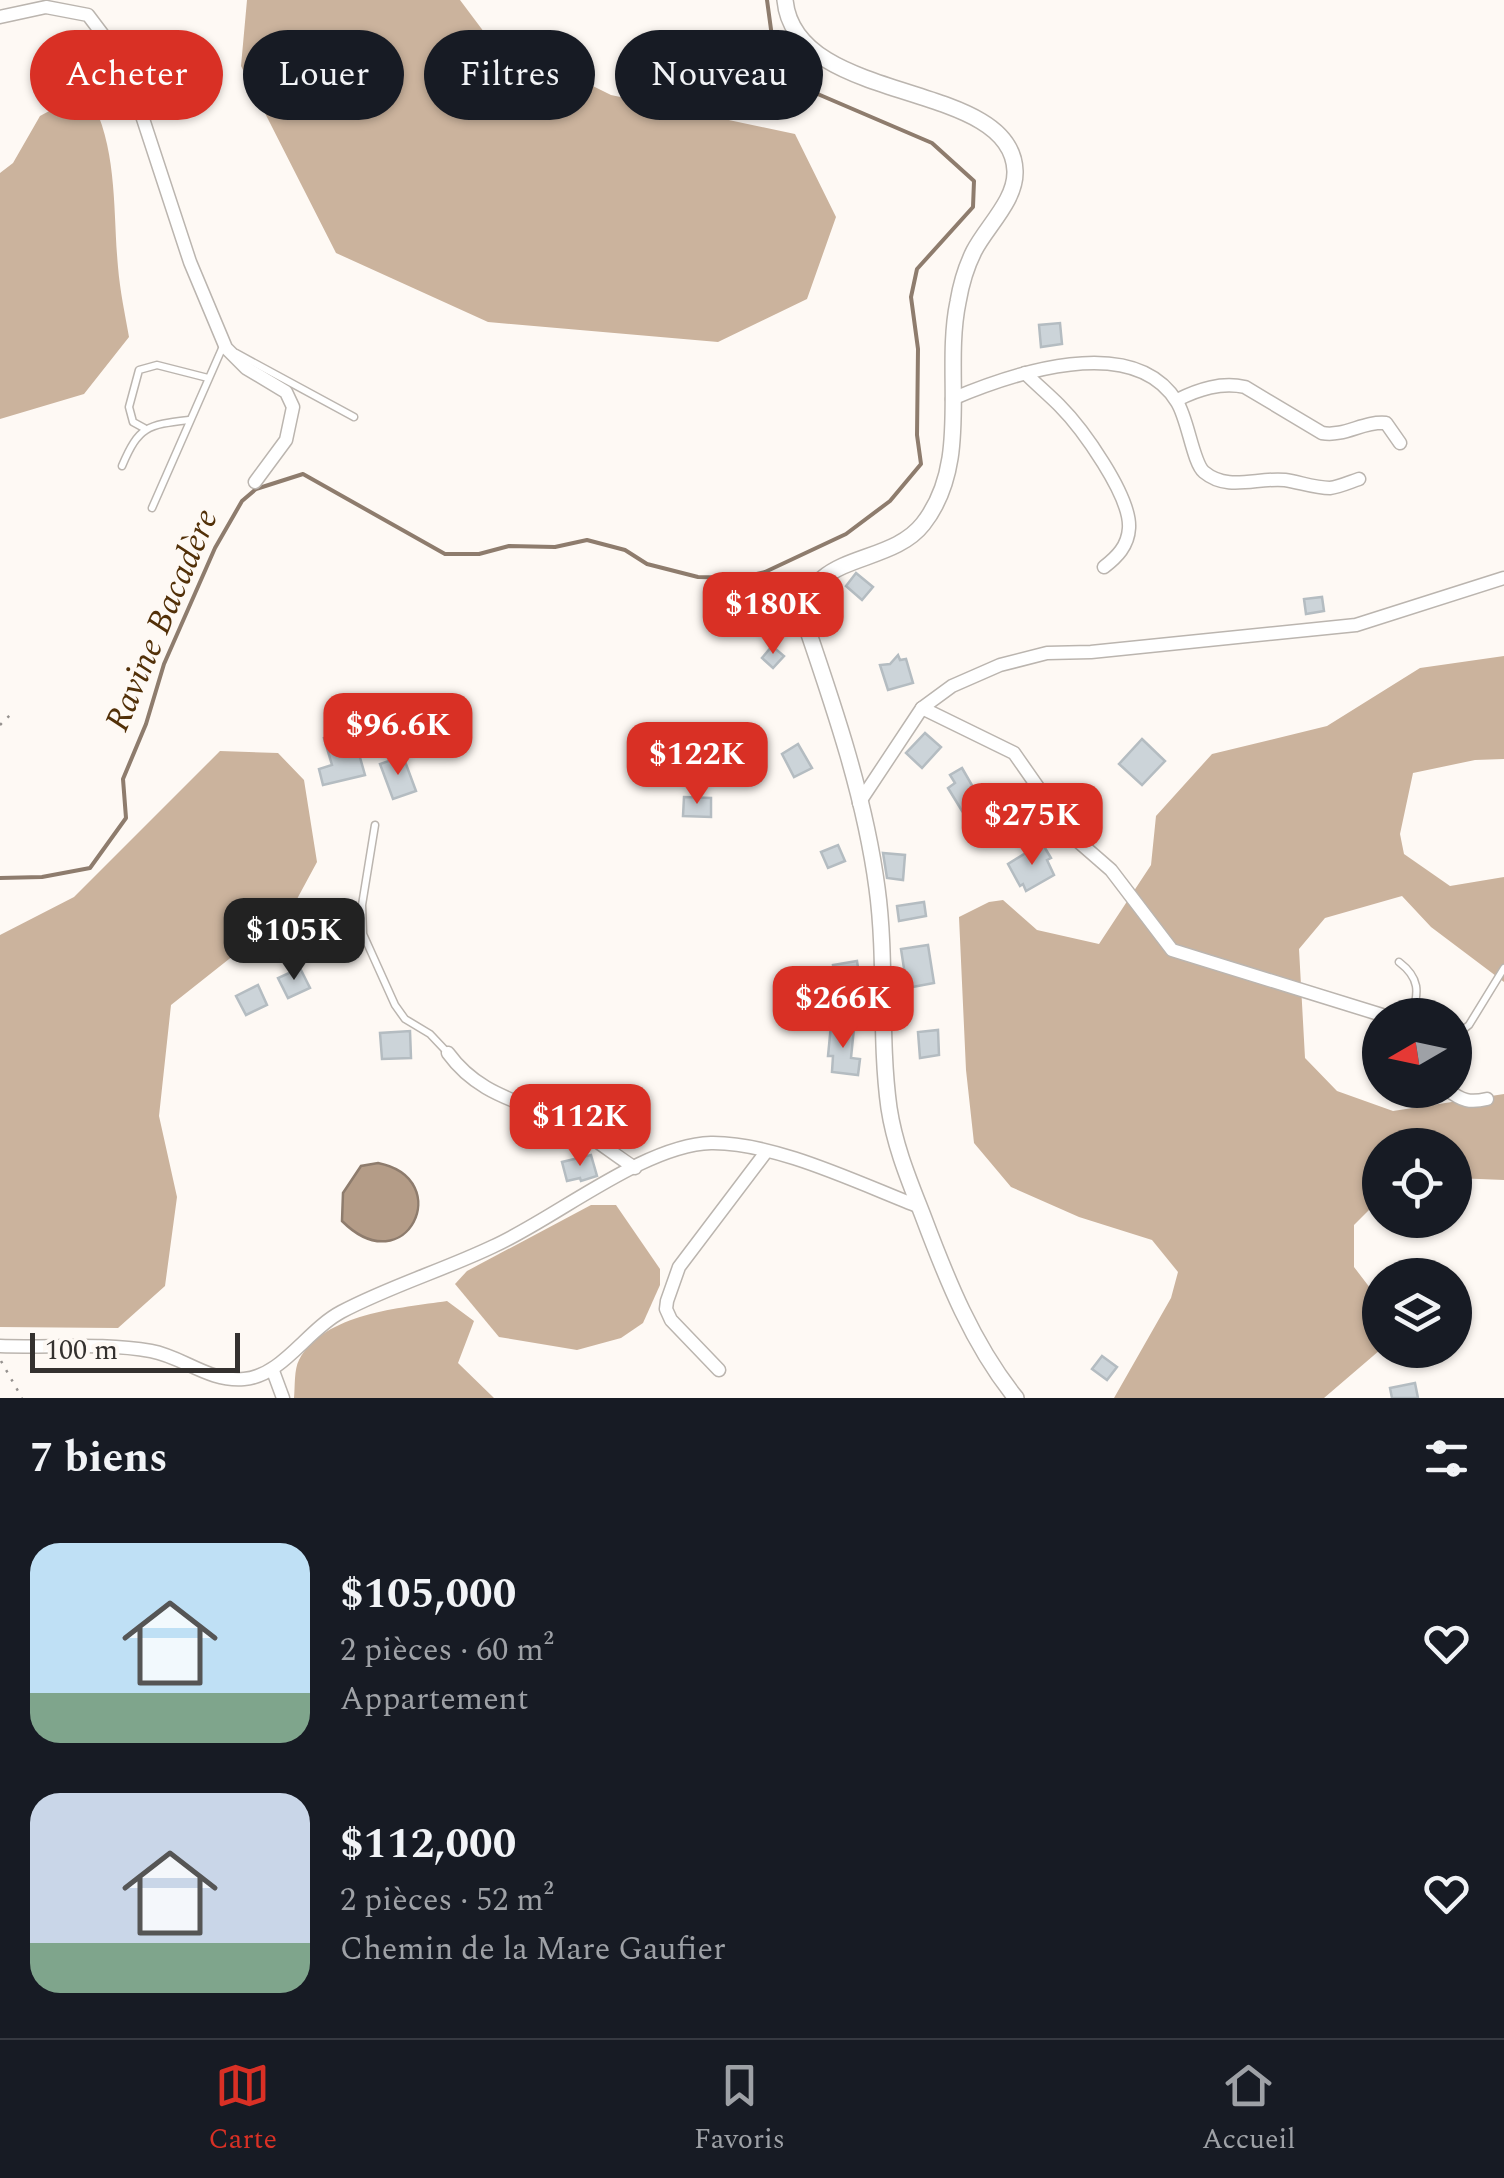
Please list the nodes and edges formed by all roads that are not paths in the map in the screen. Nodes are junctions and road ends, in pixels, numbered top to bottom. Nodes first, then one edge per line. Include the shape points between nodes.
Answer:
1 (785, 0) edge
2 (0, 17) edge
3 (225, 345) junction
4 (1025, 372) junction
5 (209, 378) junction
6 (952, 399) junction
7 (1177, 400) junction
8 (354, 417) dead end
9 (190, 420) junction
10 (144, 428) junction
11 (1400, 443) dead end
12 (122, 466) dead end
13 (1359, 479) dead end
14 (255, 482) dead end
15 (152, 508) dead end
16 (1104, 567) dead end
17 (1504, 578) edge
18 (922, 708) junction
19 (859, 803) junction
20 (375, 825) dead end
21 (1399, 962) dead end
22 (1504, 968) edge
23 (1417, 998) edge
24 (1362, 1009) edge
25 (1472, 1020) edge
26 (448, 1053) joint
27 (1487, 1100) dead end
28 (1472, 1103) edge
29 (766, 1152) junction
30 (635, 1168) junction
31 (920, 1208) junction
32 (0, 1346) edge
33 (719, 1370) dead end
34 (272, 1371) junction
35 (283, 1398) edge
36 (1016, 1398) edge

1 - 6 street via 796,36 808,47 840,67 978,118 1013,160 1011,191 974,250 960,290
2 - 3 street via 46,7 88,15 125,64 190,262
3 - 5 lane
3 - 8 lane
3 - 14 street via 246,368 286,392 293,406 286,440
4 - 6 street
4 - 7 street via 1127,366 1154,376
4 - 16 street via 1075,424 1126,511 1127,540
5 - 9 lane
5 - 10 lane via 158,365 139,370 128,407 133,422
6 - 19 street via 946,476 922,526 905,542 824,576 809,596 806,624
7 - 11 street via 1231,384 1322,434 1386,423
7 - 13 street via 1196,462 1222,482 1278,480 1333,488
9 - 10 lane
9 - 15 lane
10 - 12 lane
17 - 18 street via 1343,627 1046,653 952,686
18 - 19 street
18 - 24 street via 1014,753 1072,836 1111,870 1172,950
19 - 31 street via 877,887 889,1106
20 - 26 lane via 362,934 395,1005
21 - 23 lane via 1411,971
22 - 25 lane
26 - 30 street via 484,1089 574,1127
27 - 28 street
29 - 30 street via 707,1143
29 - 31 street
29 - 33 street via 679,1267 666,1301 672,1320
30 - 34 street via 496,1246 336,1315
31 - 36 street via 952,1293
32 - 34 street via 156,1351 212,1376 245,1380
34 - 35 street

